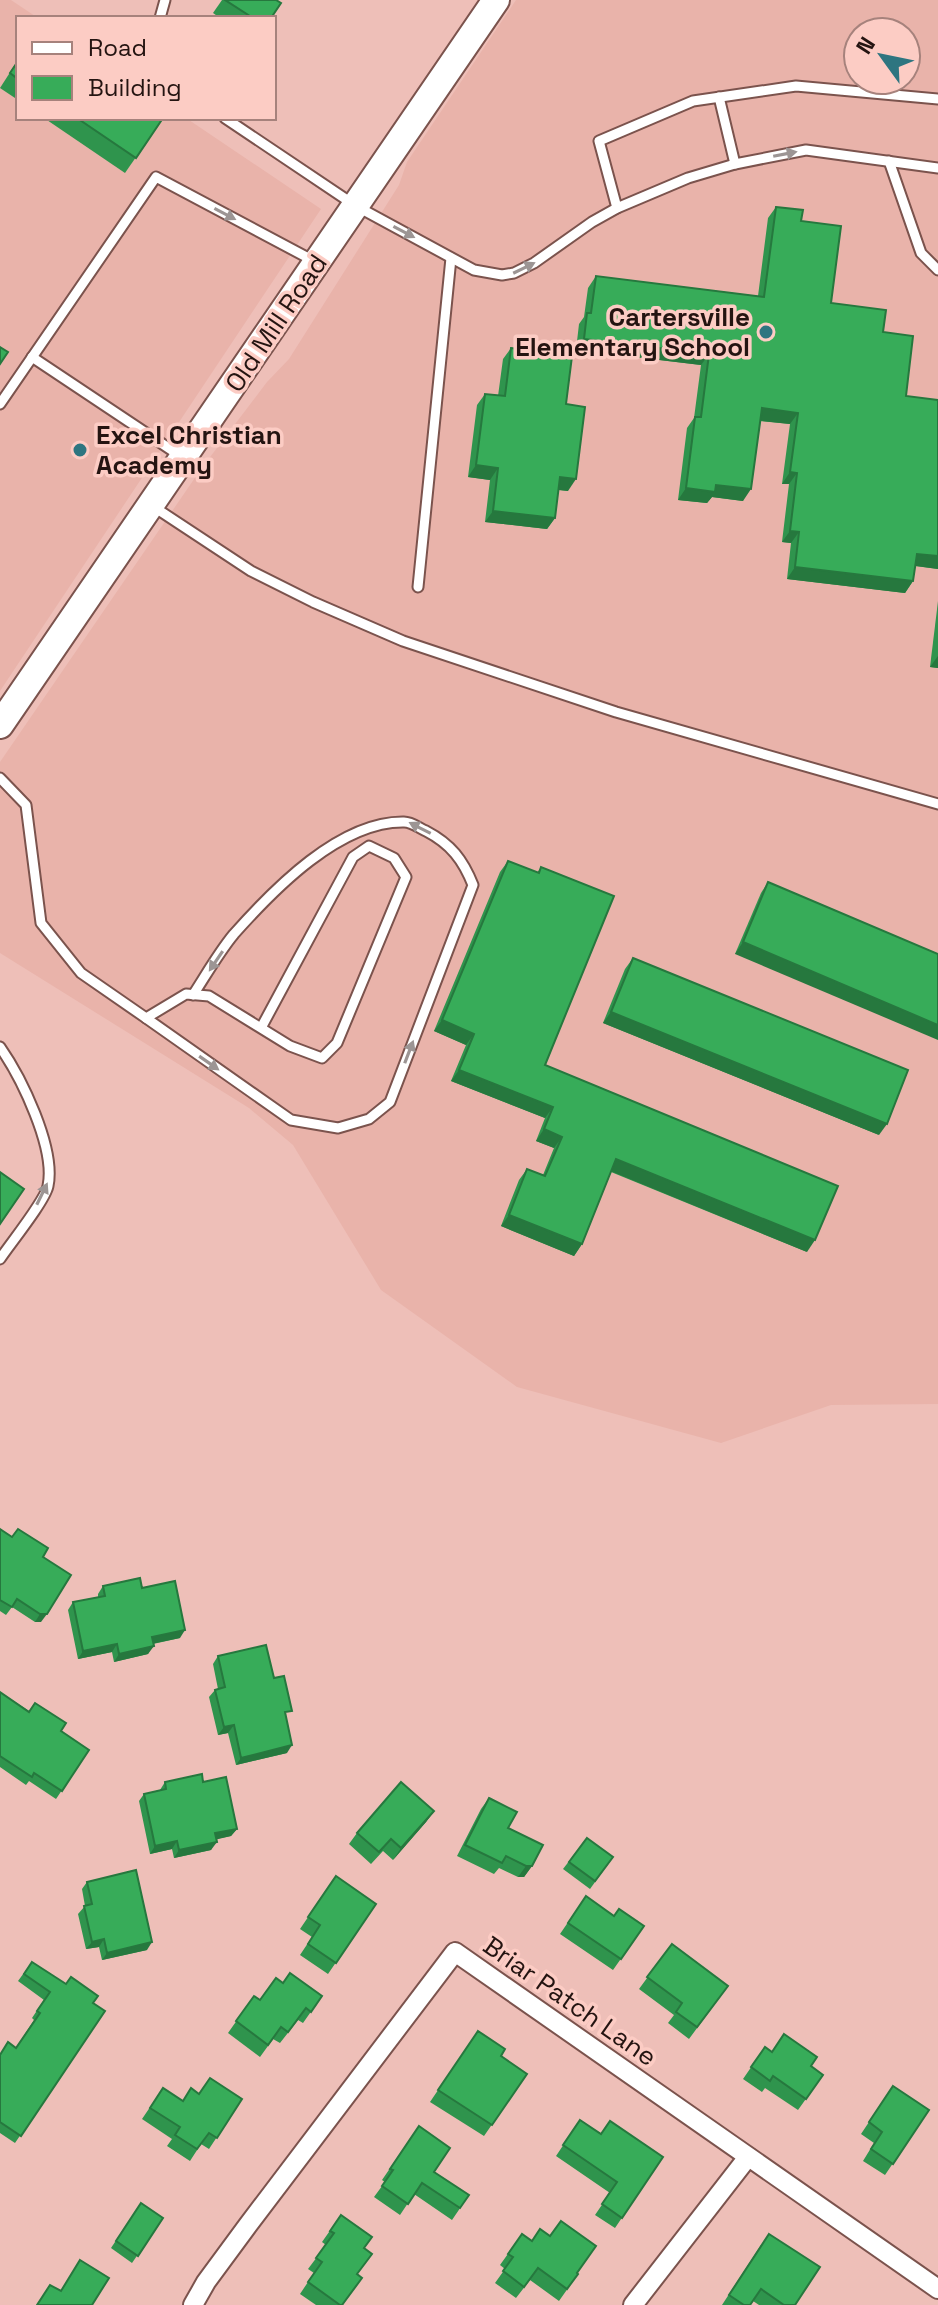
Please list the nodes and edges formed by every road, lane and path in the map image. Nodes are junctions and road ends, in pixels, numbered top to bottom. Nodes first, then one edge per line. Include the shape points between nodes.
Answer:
1 (496, 0) edge
2 (719, 97) junction
3 (938, 99) edge
4 (228, 120) edge
5 (889, 161) junction
6 (735, 164) junction
7 (938, 168) edge
8 (356, 206) junction
9 (617, 208) junction
10 (451, 258) junction
11 (317, 263) junction
12 (938, 270) edge
13 (32, 357) junction
14 (0, 404) edge
15 (184, 458) junction
16 (151, 505) junction
17 (418, 587) dead end
18 (0, 725) edge
19 (0, 778) edge
20 (938, 804) edge
21 (193, 995) junction
22 (146, 1018) junction
23 (261, 1028) junction
24 (0, 1047) edge
25 (0, 1259) edge
26 (748, 2157) junction
27 (938, 2289) edge
28 (193, 2305) edge
29 (633, 2305) edge

1 - 8 street, Old Mill Road
2 - 3 lane via 796,86
2 - 6 lane
2 - 9 lane via 693,101 599,141
4 - 8 lane
6 -> 5 lane via 806,150
5 - 7 lane
5 - 12 lane via 921,253
6 - 9 lane
8 -> 10 lane
8 - 11 street, Old Mill Road
10 -> 9 lane via 482,272 514,273
10 - 17 lane
13 -> 11 lane via 156,177
11 - 15 street, Old Mill Road
13 - 14 lane
13 - 15 lane
15 - 16 street, Old Mill Road
16 - 18 street, Old Mill Road
16 - 20 lane via 251,571 403,641 616,712
19 - 22 lane via 26,805 41,923 81,973
21 - 22 lane
22 -> 21 lane via 291,1120 338,1128 369,1119 390,1102 473,885 463,859 436,836 407,822 378,825 343,840 300,867 233,936
21 - 23 lane via 209,996
23 - 23 lane via 322,1058 337,1043 406,877 394,858 369,846 353,857
25 -> 24 lane via 48,1188 39,1126
26 - 27 street, Briar Patch Lane
26 - 28 street, Briar Patch Lane via 455,1952
26 - 29 street

